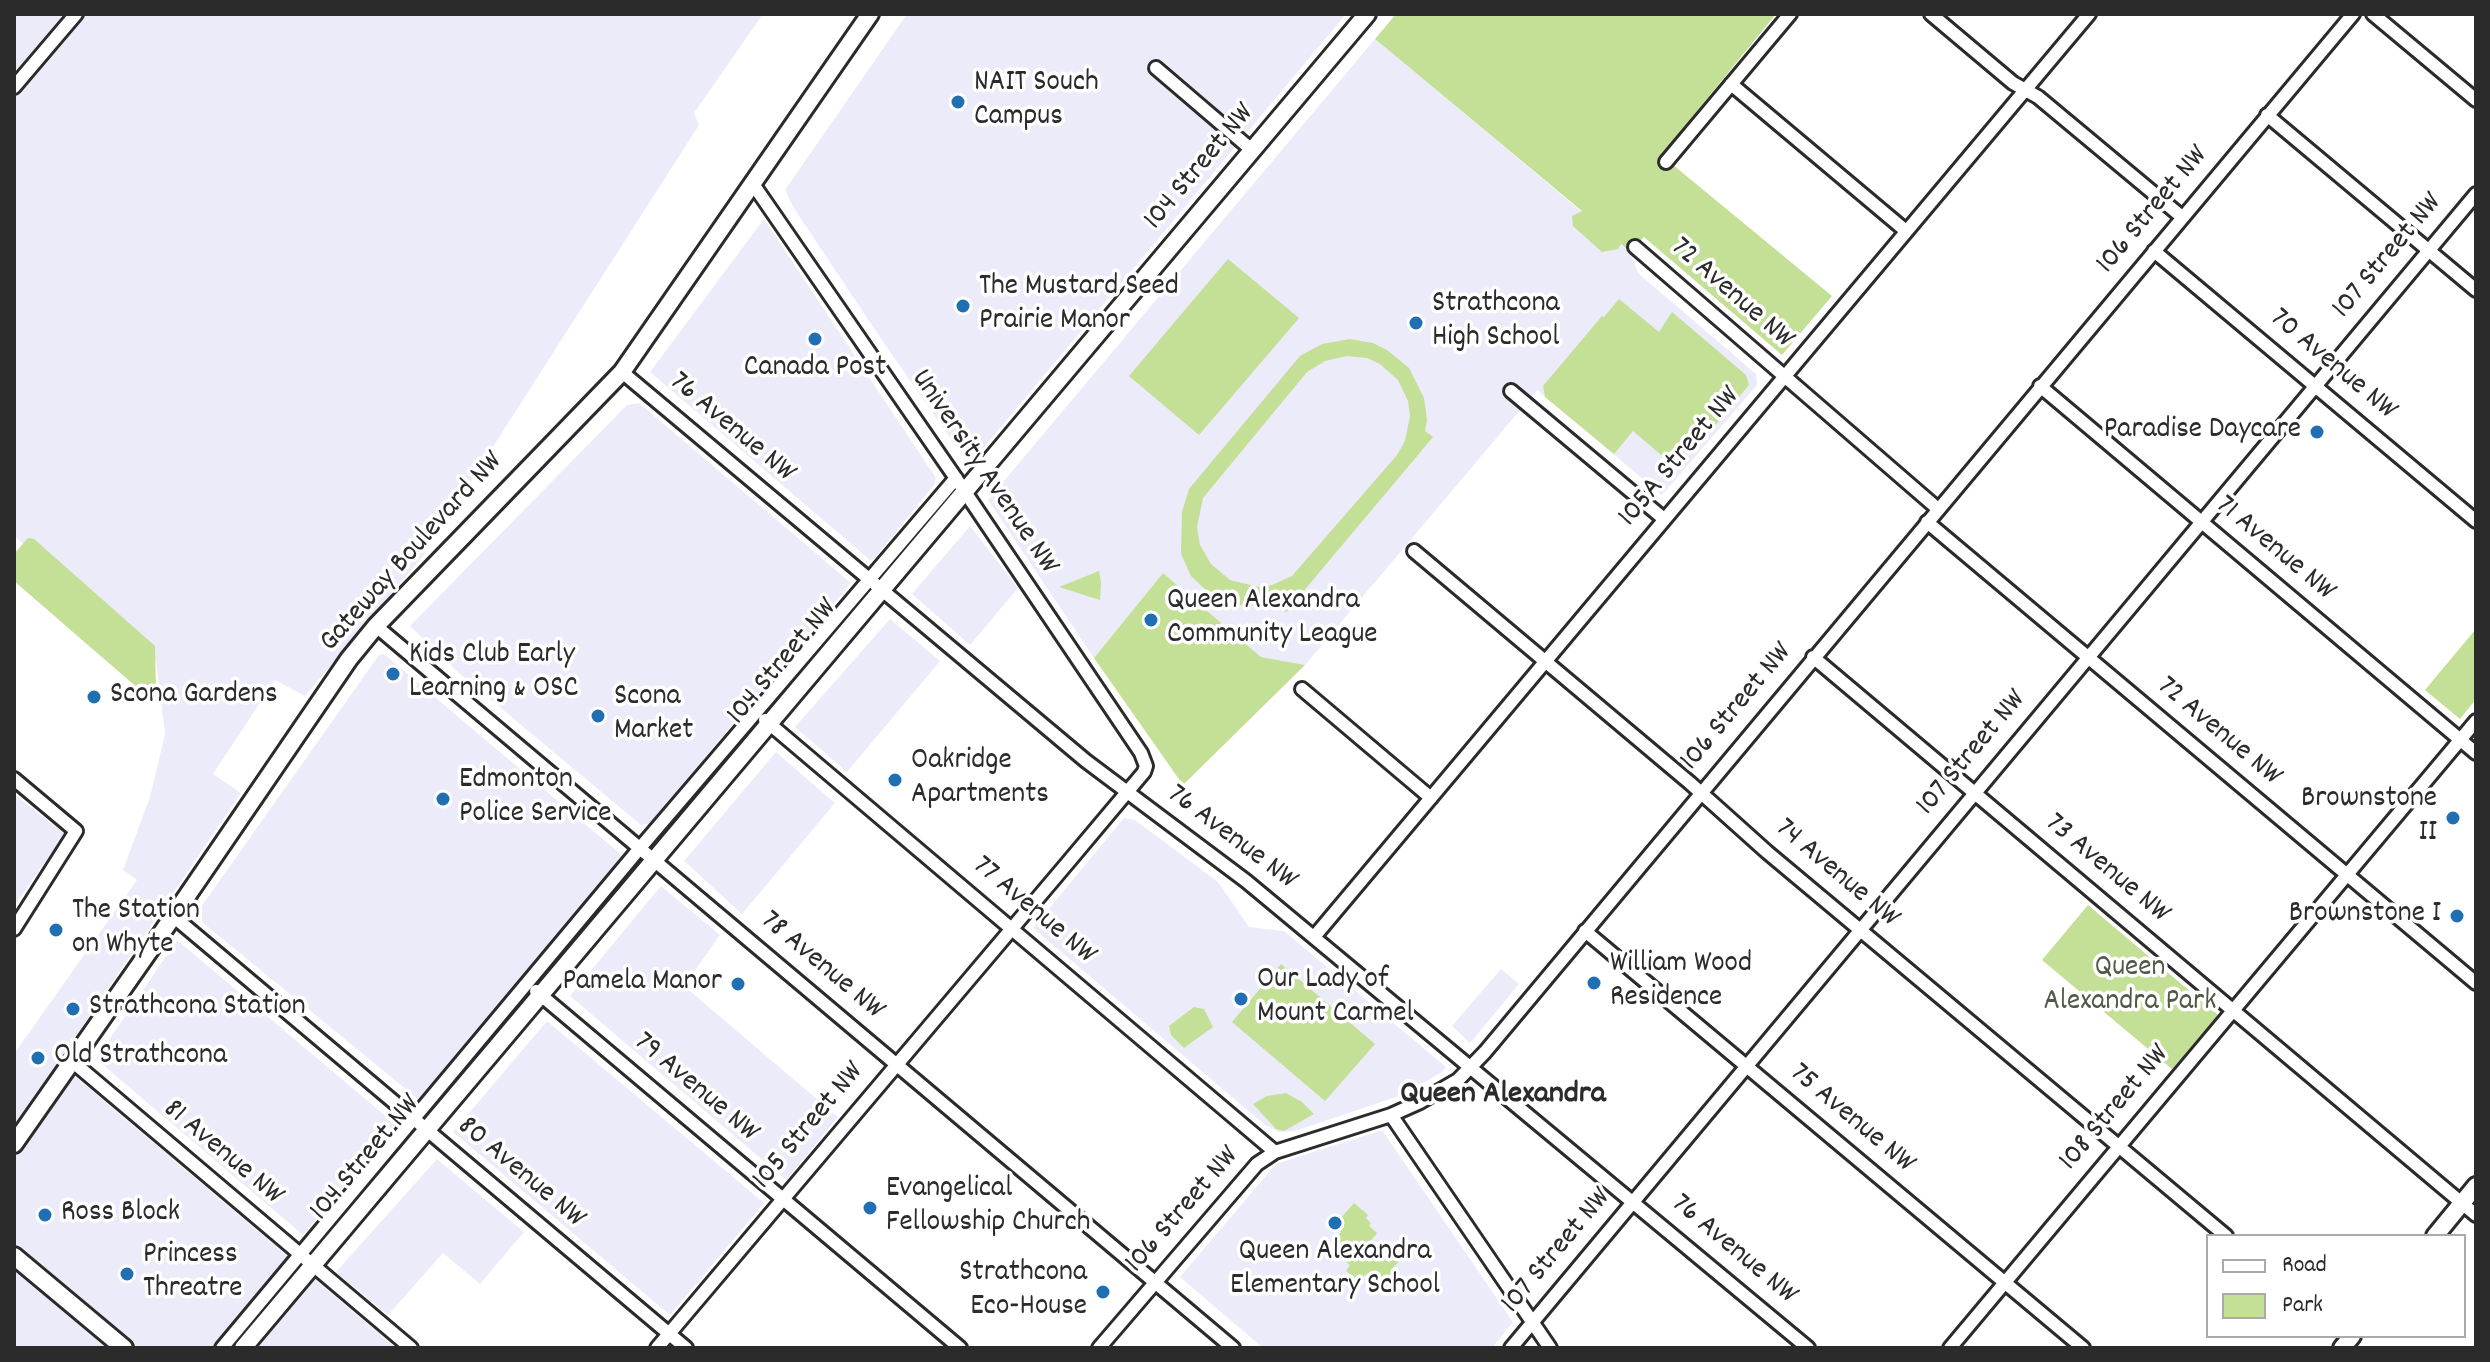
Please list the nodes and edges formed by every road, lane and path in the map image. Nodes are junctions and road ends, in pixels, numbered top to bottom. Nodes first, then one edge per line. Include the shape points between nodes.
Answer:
1 (76, 14) edge
2 (870, 14) edge
3 (1790, 14) edge
4 (1931, 14) edge
5 (2089, 14) edge
6 (2353, 14) edge
7 (2373, 14) edge
8 (1362, 16) edge
9 (1156, 68) dead end
10 (1731, 84) junction
11 (14, 86) edge
12 (2025, 90) junction
13 (2476, 100) edge
14 (2267, 115) junction
15 (1253, 151) junction
16 (1666, 162) dead end
17 (753, 184) junction
18 (2476, 194) edge
19 (2182, 217) junction
20 (1906, 231) junction
21 (1635, 247) dead end
22 (2154, 251) junction
23 (2429, 251) junction
24 (2476, 290) edge
25 (622, 372) junction
26 (1784, 376) junction
27 (2040, 386) junction
28 (2315, 386) junction
29 (1511, 391) dead end
30 (956, 478) junction
31 (965, 493) junction
32 (1938, 509) junction
33 (1664, 519) junction
34 (2476, 521) edge
35 (1927, 522) junction
36 (2201, 522) junction
37 (1414, 551) dead end
38 (875, 585) junction
39 (376, 626) junction
40 (1813, 657) junction
41 (2088, 658) junction
42 (1545, 661) junction
43 (1302, 689) dead end
44 (762, 718) junction
45 (2476, 721) edge
46 (2460, 740) junction
47 (2476, 753) edge
48 (14, 779) edge
49 (1126, 793) junction
50 (1975, 793) junction
51 (1700, 794) junction
52 (1431, 798) junction
53 (640, 848) junction
54 (655, 860) junction
55 (2346, 875) junction
56 (173, 916) junction
57 (14, 929) edge
58 (1012, 929) junction
59 (1860, 930) junction
60 (1585, 931) junction
61 (1314, 937) junction
62 (2476, 983) edge
63 (526, 986) junction
64 (542, 995) junction
65 (2233, 1010) junction
66 (73, 1062) junction
67 (897, 1065) junction
68 (1746, 1066) junction
69 (1470, 1067) junction
70 (1391, 1115) junction
71 (414, 1119) junction
72 (428, 1130) junction
73 (14, 1144) edge
74 (2119, 1146) junction
75 (1275, 1152) junction
76 (2476, 1186) edge
77 (783, 1199) junction
78 (1634, 1201) junction
79 (2462, 1203) junction
80 (2476, 1215) edge
81 (2224, 1234) edge
82 (2437, 1234) edge
83 (14, 1256) edge
84 (307, 1260) junction
85 (2005, 1282) junction
86 (1156, 1283) junction
87 (1533, 1322) junction
88 (669, 1334) junction
89 (124, 1348) edge
90 (222, 1348) edge
91 (243, 1348) edge
92 (411, 1348) edge
93 (657, 1348) edge
94 (686, 1348) edge
95 (960, 1348) edge
96 (1099, 1348) edge
97 (1233, 1348) edge
98 (1511, 1348) edge
99 (1550, 1348) edge
100 (1808, 1348) edge
101 (1950, 1348) edge
102 (2083, 1348) edge

1 - 11 street
2 - 17 main road, Gateway Boulevard NW
3 - 10 street
4 - 12 street
5 - 12 street, 105A Street NW
6 - 14 street, 106 Street NW
7 - 13 street
8 - 15 main road, 104 Street NW
9 - 15 street
10 - 16 street
10 - 20 street
12 - 19 street
12 - 20 street, 105A Street NW
14 - 19 street, 106 Street NW
14 - 23 street
15 - 31 main road, 104 Street NW
17 - 25 main road, Gateway Boulevard NW
17 - 30 street, University Avenue NW
18 - 23 street, 107 Street NW
19 - 22 street, 106 Street NW
20 - 26 street, 105A Street NW
21 - 26 street, 72 Avenue NW
22 - 27 street, 106 Street NW
22 - 28 street, 70 Avenue NW
23 - 24 street
23 - 28 street, 107 Street NW
25 - 38 street, 76 Avenue NW
25 - 39 main road, Gateway Boulevard NW
26 - 32 street, 72 Avenue NW
26 - 33 street, 105A Street NW
27 - 32 street, 106 Street NW
27 - 36 street, 71 Avenue NW
28 - 34 street, 70 Avenue NW
28 - 36 street, 107 Street NW
29 - 33 street
30 - 31 street, University Avenue NW
30 - 38 street, 104 Street NW
31 - 38 main road, 104 Street NW
31 - 49 street, University Avenue NW via 1144,757 1144,772
32 - 35 street, 106 Street NW
33 - 42 street, 105A Street NW
35 - 40 street, 106 Street NW
35 - 41 street, 72 Avenue NW
36 - 41 street, 107 Street NW
36 - 46 street, 71 Avenue NW
37 - 42 street, 74 Avenue NW
38 - 44 main road, 104 Street NW
38 - 49 street, 76 Avenue NW
39 - 53 street, 78 Avenue NW
39 - 56 main road, Gateway Boulevard NW
40 - 50 street, 73 Avenue NW
40 - 51 street, 106 Street NW
41 - 50 street, 107 Street NW
41 - 55 street, 72 Avenue NW
42 - 51 street, 74 Avenue NW
42 - 52 street, 105A Street NW
43 - 52 street
44 - 53 street, 104 Street NW
44 - 54 main road, 104 Street NW
44 - 58 street, 77 Avenue NW
45 - 46 street, 108 Street NW
46 - 47 street, 71 Avenue NW
46 - 55 street, 108 Street NW
48 - 57 street via 76,831
49 - 58 street, 105 Street NW
49 - 61 street, 76 Avenue NW
50 - 59 street, 107 Street NW
50 - 65 street, 73 Avenue NW
51 - 59 street, 74 Avenue NW
51 - 60 street, 106 Street NW
52 - 61 street, 105A Street NW
53 - 54 street, 78 Avenue NW
53 - 63 street, 104 Street NW
54 - 64 main road, 104 Street NW
54 - 67 street, 78 Avenue NW
55 - 62 street, 72 Avenue NW
55 - 65 street, 108 Street NW
56 - 66 main road, Gateway Boulevard NW
56 - 71 street, 80 Avenue NW
58 - 67 street, 105 Street NW
58 - 75 street, 77 Avenue NW
59 - 68 street, 107 Street NW
59 - 74 street, 74 Avenue NW
60 - 68 street, 75 Avenue NW
60 - 69 street, 106 Street NW
61 - 69 street, 76 Avenue NW
63 - 64 street, 79 Avenue NW
63 - 71 street, 104 Street NW
64 - 72 main road, 104 Street NW
64 - 77 street, 79 Avenue NW
65 - 74 street, 108 Street NW
65 - 79 street, 73 Avenue NW
66 - 73 main road, Gateway Boulevard NW
66 - 84 street, 81 Avenue NW
67 - 77 street, 105 Street NW
67 - 86 street, 78 Avenue NW
68 - 78 street, 107 Street NW
68 - 85 street, 75 Avenue NW
69 - 70 street, 106 Street NW via 1445,1088
69 - 78 street, 76 Avenue NW
70 - 75 street, 106 Street NW
70 - 87 street
71 - 72 street, 80 Avenue NW
71 - 84 street, 104 Street NW
72 - 84 main road, 104 Street NW
72 - 88 street, 80 Avenue NW
74 - 81 street, 74 Avenue NW
74 - 85 street, 108 Street NW
75 - 86 street, 106 Street NW via 1250,1170
76 - 79 main road
77 - 88 street, 105 Street NW
77 - 95 street, 79 Avenue NW
78 - 87 street, 107 Street NW
78 - 100 street, 76 Avenue NW
79 - 80 street, 73 Avenue NW
79 - 82 main road
83 - 89 main road
84 - 90 street, 104 Street NW
84 - 91 main road, 104 Street NW
84 - 92 street, 81 Avenue NW
85 - 101 street, 108 Street NW
85 - 102 street, 75 Avenue NW
86 - 96 street, 106 Street NW
86 - 97 street, 78 Avenue NW
87 - 98 street, 107 Street NW
87 - 99 street
88 - 93 street, 105 Street NW
88 - 94 street, 80 Avenue NW

